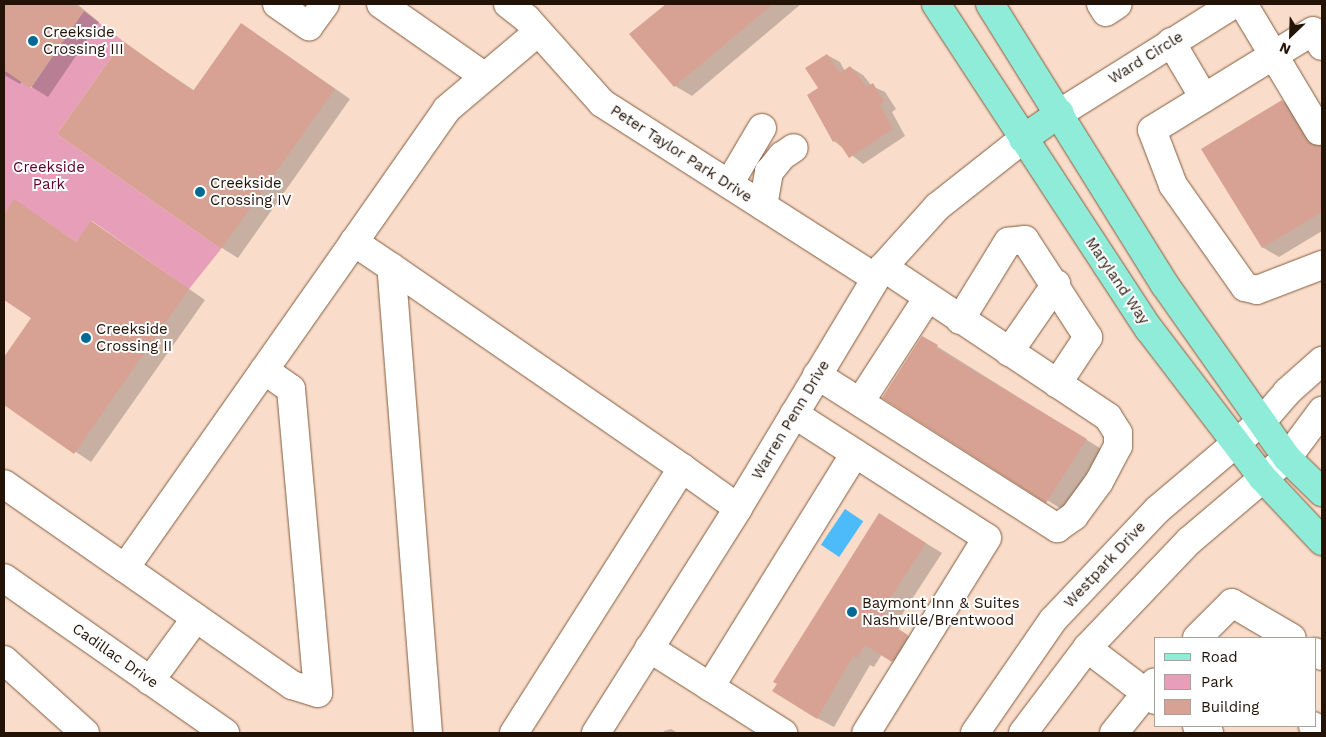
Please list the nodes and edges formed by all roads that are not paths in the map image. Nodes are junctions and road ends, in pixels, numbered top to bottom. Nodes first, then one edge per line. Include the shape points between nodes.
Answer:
1 (277, 4) edge
2 (325, 4) edge
3 (381, 4) edge
4 (508, 4) edge
5 (936, 4) edge
6 (990, 4) edge
7 (1101, 4) edge
8 (1118, 4) edge
9 (1234, 4) edge
10 (1243, 4) edge
11 (538, 32) junction
12 (1171, 42) junction
13 (1322, 46) edge
14 (1274, 55) junction
15 (484, 76) junction
16 (1204, 98) junction
17 (1060, 114) junction
18 (762, 128) dead end
19 (1319, 131) dead end
20 (1023, 140) junction
21 (794, 148) dead end
22 (729, 184) junction
23 (763, 206) junction
24 (354, 242) junction
25 (1322, 265) edge
26 (391, 267) junction
27 (880, 273) junction
28 (1056, 284) junction
29 (927, 299) junction
30 (960, 320) junction
31 (1009, 352) junction
32 (1322, 361) edge
33 (264, 370) junction
34 (817, 375) junction
35 (1057, 384) junction
36 (860, 402) junction
37 (1322, 411) edge
38 (794, 414) junction
39 (1263, 420) junction
40 (1238, 442) junction
41 (855, 453) junction
42 (1287, 458) junction
43 (682, 468) junction
44 (1262, 477) junction
45 (4, 484) edge
46 (1322, 492) edge
47 (738, 508) junction
48 (1322, 541) edge
49 (125, 568) junction
50 (4, 578) edge
51 (196, 618) junction
52 (1198, 637) edge
53 (1290, 637) edge
54 (649, 648) junction
55 (1087, 648) junction
56 (4, 660) edge
57 (150, 680) junction
58 (710, 687) junction
59 (1151, 692) edge
60 (85, 733) edge
61 (225, 733) edge
62 (428, 733) edge
63 (514, 733) edge
64 (596, 733) edge
65 (784, 733) edge
66 (866, 733) edge
67 (975, 733) edge
68 (1023, 733) edge
69 (1114, 733) edge

1 - 2 street via 309,26
3 - 15 street
4 - 11 street, Peter Taylor Park Drive
5 - 20 main road, Maryland Way
6 - 17 main road
7 - 8 street via 1106,12
9 - 12 street, Ward Circle
10 - 14 street
11 - 15 street
11 - 22 street, Peter Taylor Park Drive via 602,103
12 - 16 street
12 - 17 street, Ward Circle
13 - 14 street via 1313,31
14 - 16 street
14 - 19 street
15 - 24 street via 434,124
16 - 25 street via 1152,130 1173,185 1239,279 1245,287 1257,290
17 - 20 main road
17 - 39 main road via 1165,285
18 - 22 street
20 - 27 street, Warren Penn Drive via 938,207
20 - 40 main road, Maryland Way via 1149,329
21 - 23 street via 782,156 769,172
22 - 23 street, Peter Taylor Park Drive
23 - 27 street, Peter Taylor Park Drive
24 - 26 street
24 - 33 street
26 - 43 street
26 - 62 street
27 - 29 street, Peter Taylor Park Drive
27 - 34 street, Warren Penn Drive
28 - 30 street via 1030,245 1025,240 1012,239
28 - 31 street
28 - 35 street via 1088,337
29 - 30 street, Peter Taylor Park Drive
29 - 36 street
30 - 31 street, Peter Taylor Park Drive
31 - 35 street, Peter Taylor Park Drive
32 - 39 street, Westpark Drive via 1287,392
33 - 49 street
33 - 51 street via 291,389 318,693 292,685
34 - 36 street
34 - 38 street, Warren Penn Drive
35 - 36 street, Peter Taylor Park Drive via 1108,417 1119,439 1117,452 1100,482 1074,516 1058,528
37 - 42 street
38 - 41 street
38 - 47 street, Warren Penn Drive
39 - 40 street, Westpark Drive
39 - 42 main road
40 - 44 main road, Maryland Way
40 - 67 street, Westpark Drive via 1156,510 1053,620
41 - 58 street
41 - 66 street via 987,538
42 - 44 street
42 - 46 main road
43 - 47 street
43 - 63 street
44 - 48 main road, Maryland Way
44 - 55 street via 1189,541
45 - 49 street
47 - 54 street, Warren Penn Drive
49 - 51 street
50 - 57 street, Cadillac Drive
51 - 57 street
52 - 53 street via 1232,603
54 - 58 street
54 - 64 street, Warren Penn Drive
55 - 59 street
55 - 68 street
56 - 60 street
57 - 61 street, Cadillac Drive
58 - 65 street
59 - 69 street

